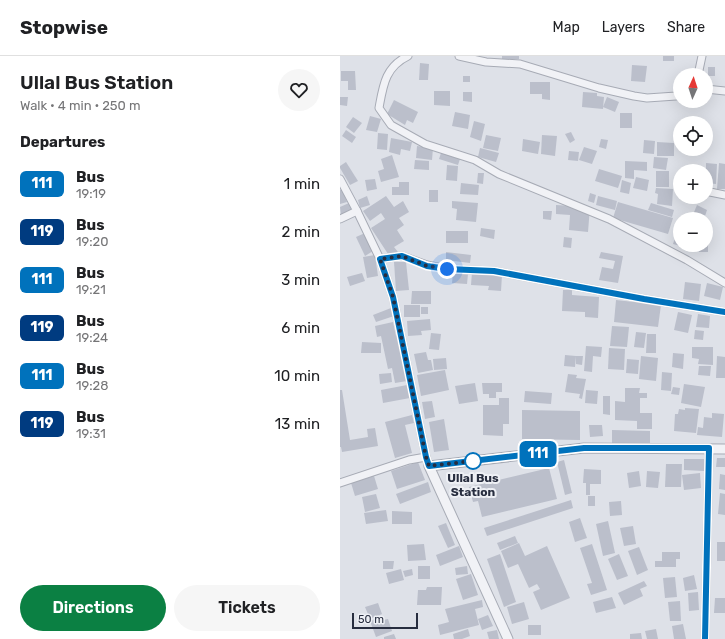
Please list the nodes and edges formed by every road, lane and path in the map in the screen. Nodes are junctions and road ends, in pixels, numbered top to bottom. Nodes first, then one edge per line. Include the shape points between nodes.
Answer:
1 (408, 56) edge
2 (459, 56) edge
3 (702, 56) edge
4 (699, 68) edge
5 (713, 90) edge
6 (725, 91) edge
7 (673, 96) edge
8 (340, 179) edge
9 (713, 193) edge
10 (725, 195) edge
11 (357, 211) junction
12 (340, 219) edge
13 (380, 259) junction
14 (725, 283) edge
15 (725, 312) edge
16 (709, 448) junction
17 (725, 449) edge
18 (426, 457) junction
19 (429, 466) junction
20 (340, 483) edge
21 (508, 639) edge
22 (705, 639) edge

1 - 14 street via 400,60 387,75 382,87 379,108 391,126 424,144 475,160 499,174 609,219
2 - 7 street via 486,62 520,64 634,96
3 - 4 street
5 - 6 street
8 - 11 street
9 - 10 street
11 - 12 street
11 - 13 street
13 - 15 street via 402,256 427,266 494,271
13 - 18 street via 393,297
16 - 17 street
16 - 19 street via 584,448
16 - 22 street
18 - 19 street
18 - 20 street via 409,460
19 - 21 street

